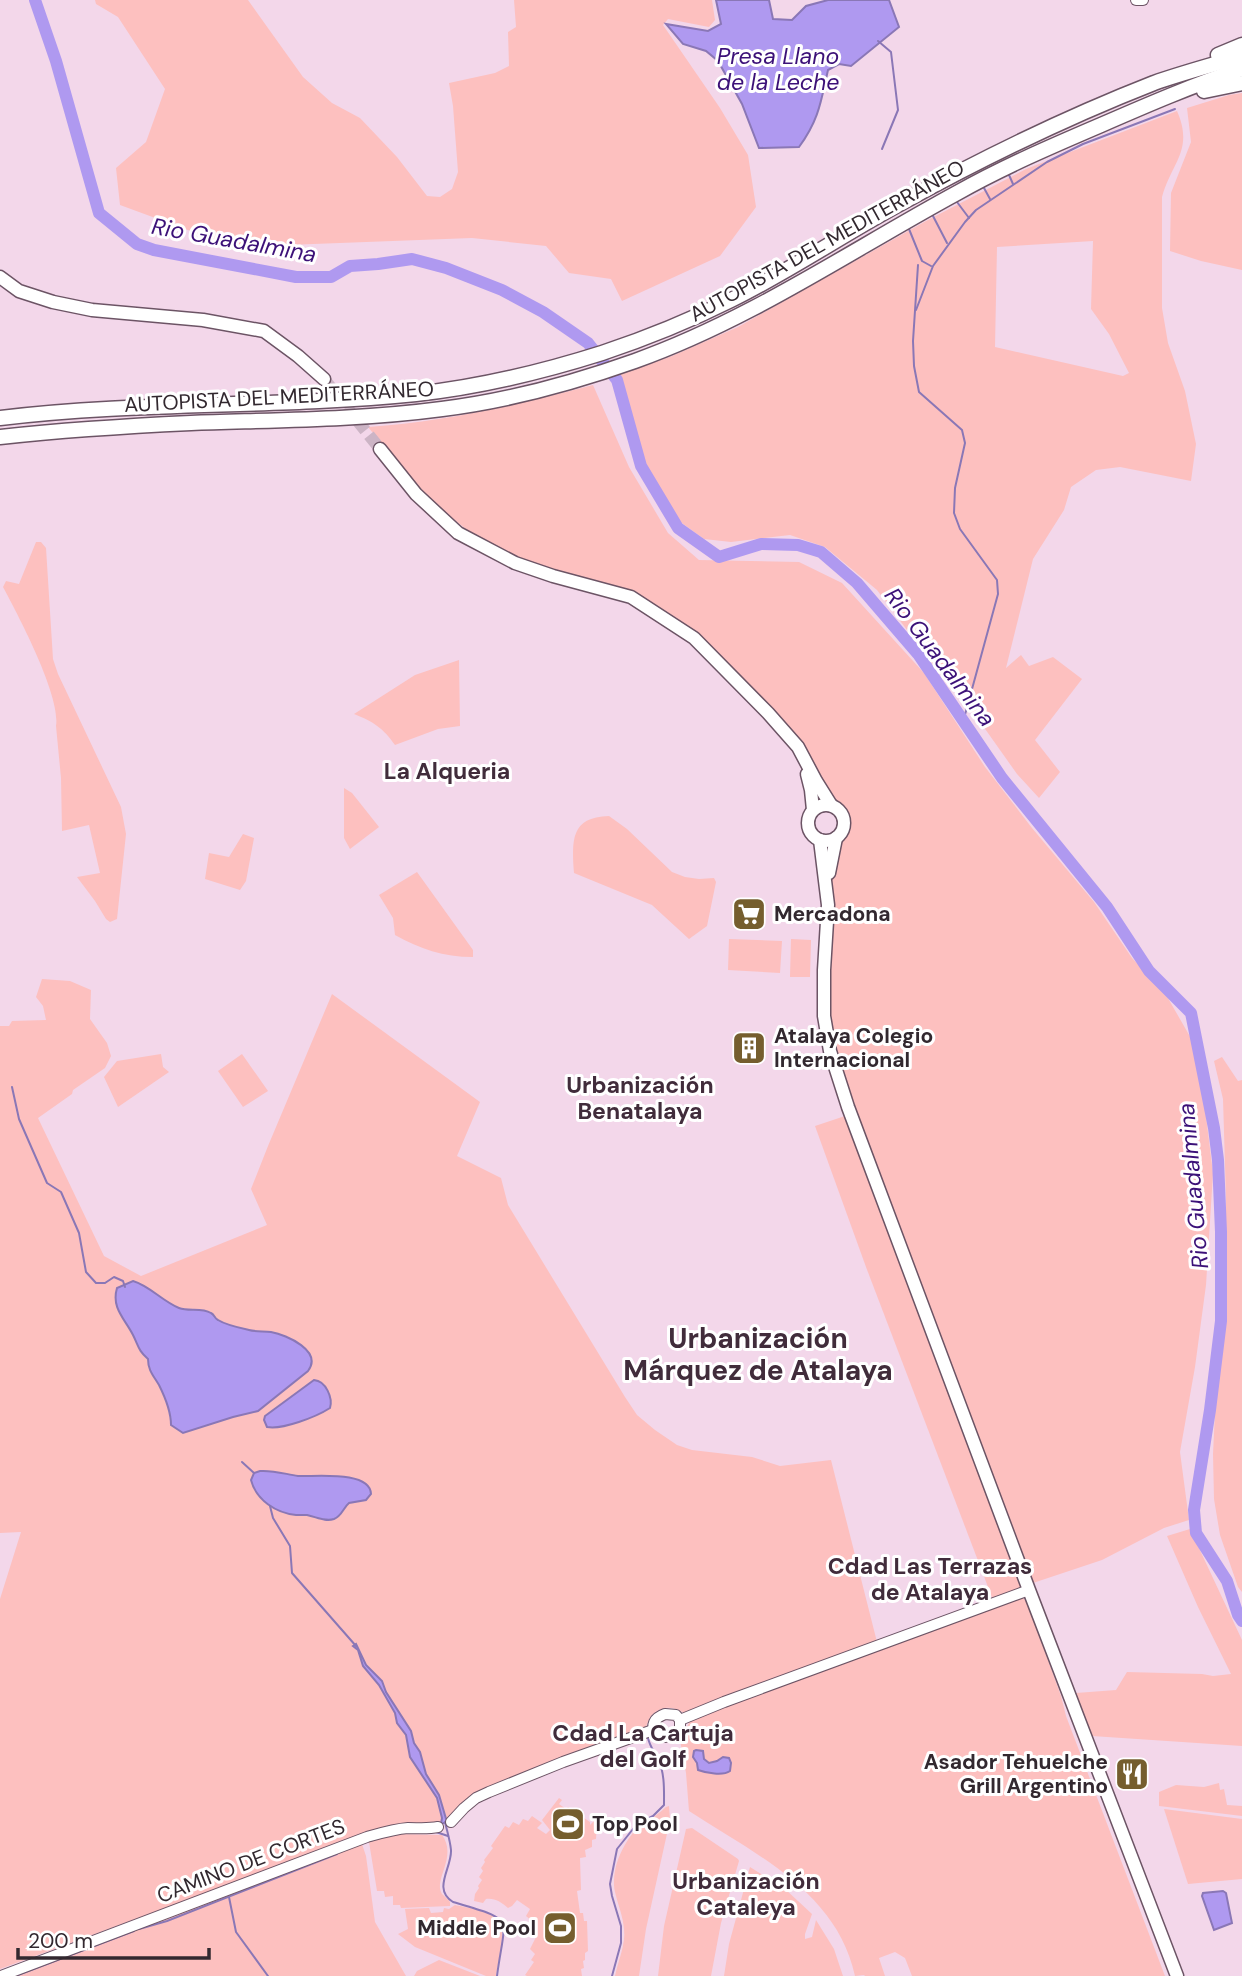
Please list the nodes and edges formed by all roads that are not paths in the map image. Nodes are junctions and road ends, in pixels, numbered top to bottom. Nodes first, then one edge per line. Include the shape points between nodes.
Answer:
1 (1136, 0) edge
2 (1143, 0) edge
3 (1242, 45) edge
4 (1242, 56) edge
5 (1242, 69) edge
6 (1242, 75) edge
7 (1157, 82) junction
8 (1242, 83) edge
9 (1158, 100) junction
10 (1048, 148) junction
11 (0, 277) edge
12 (324, 379) tunnel mouth
13 (0, 418) edge
14 (0, 437) edge
15 (380, 449) tunnel mouth
16 (786, 733) junction
17 (831, 805) junction
18 (813, 810) junction
19 (836, 838) junction
20 (820, 840) junction
21 (828, 891) junction
22 (1029, 1590) junction
23 (680, 1720) junction
24 (653, 1730) junction
25 (451, 1822) dead end
26 (438, 1827) dead end
27 (1, 1976) edge
28 (1177, 1976) edge

1 - 2 street
3 - 7 highway
4 - 7 highway, AUTOPISTA DEL MEDITERRÁNEO
5 - 9 highway, AUTOPISTA DEL MEDITERRÁNEO
6 - 9 highway
7 - 13 highway, AUTOPISTA DEL MEDITERRÁNEO via 999,150 753,288 666,330 556,366 419,394
8 - 10 highway via 1188,96
9 - 10 highway, AUTOPISTA DEL MEDITERRÁNEO
10 - 14 highway, AUTOPISTA DEL MEDITERRÁNEO via 958,192 765,303 678,344 598,374 445,409 318,420 69,429
11 - 12 main road via 19,291 52,302 264,331
15 - 16 main road via 415,494 458,533 515,563 631,597 694,638
16 - 17 main road
16 - 18 main road via 806,771
17 - 18 main road
17 - 19 main road via 844,819
18 - 20 main road via 808,828
19 - 20 main road
19 - 21 main road
20 - 21 main road
21 - 22 main road via 824,1016 832,1060
22 - 23 street
22 - 28 main road
23 - 24 street via 671,1714 659,1716
23 - 24 street via 680,1728 672,1736 661,1737
24 - 25 street via 489,1792
26 - 27 street, CAMINO DE CORTES via 404,1828 367,1837

